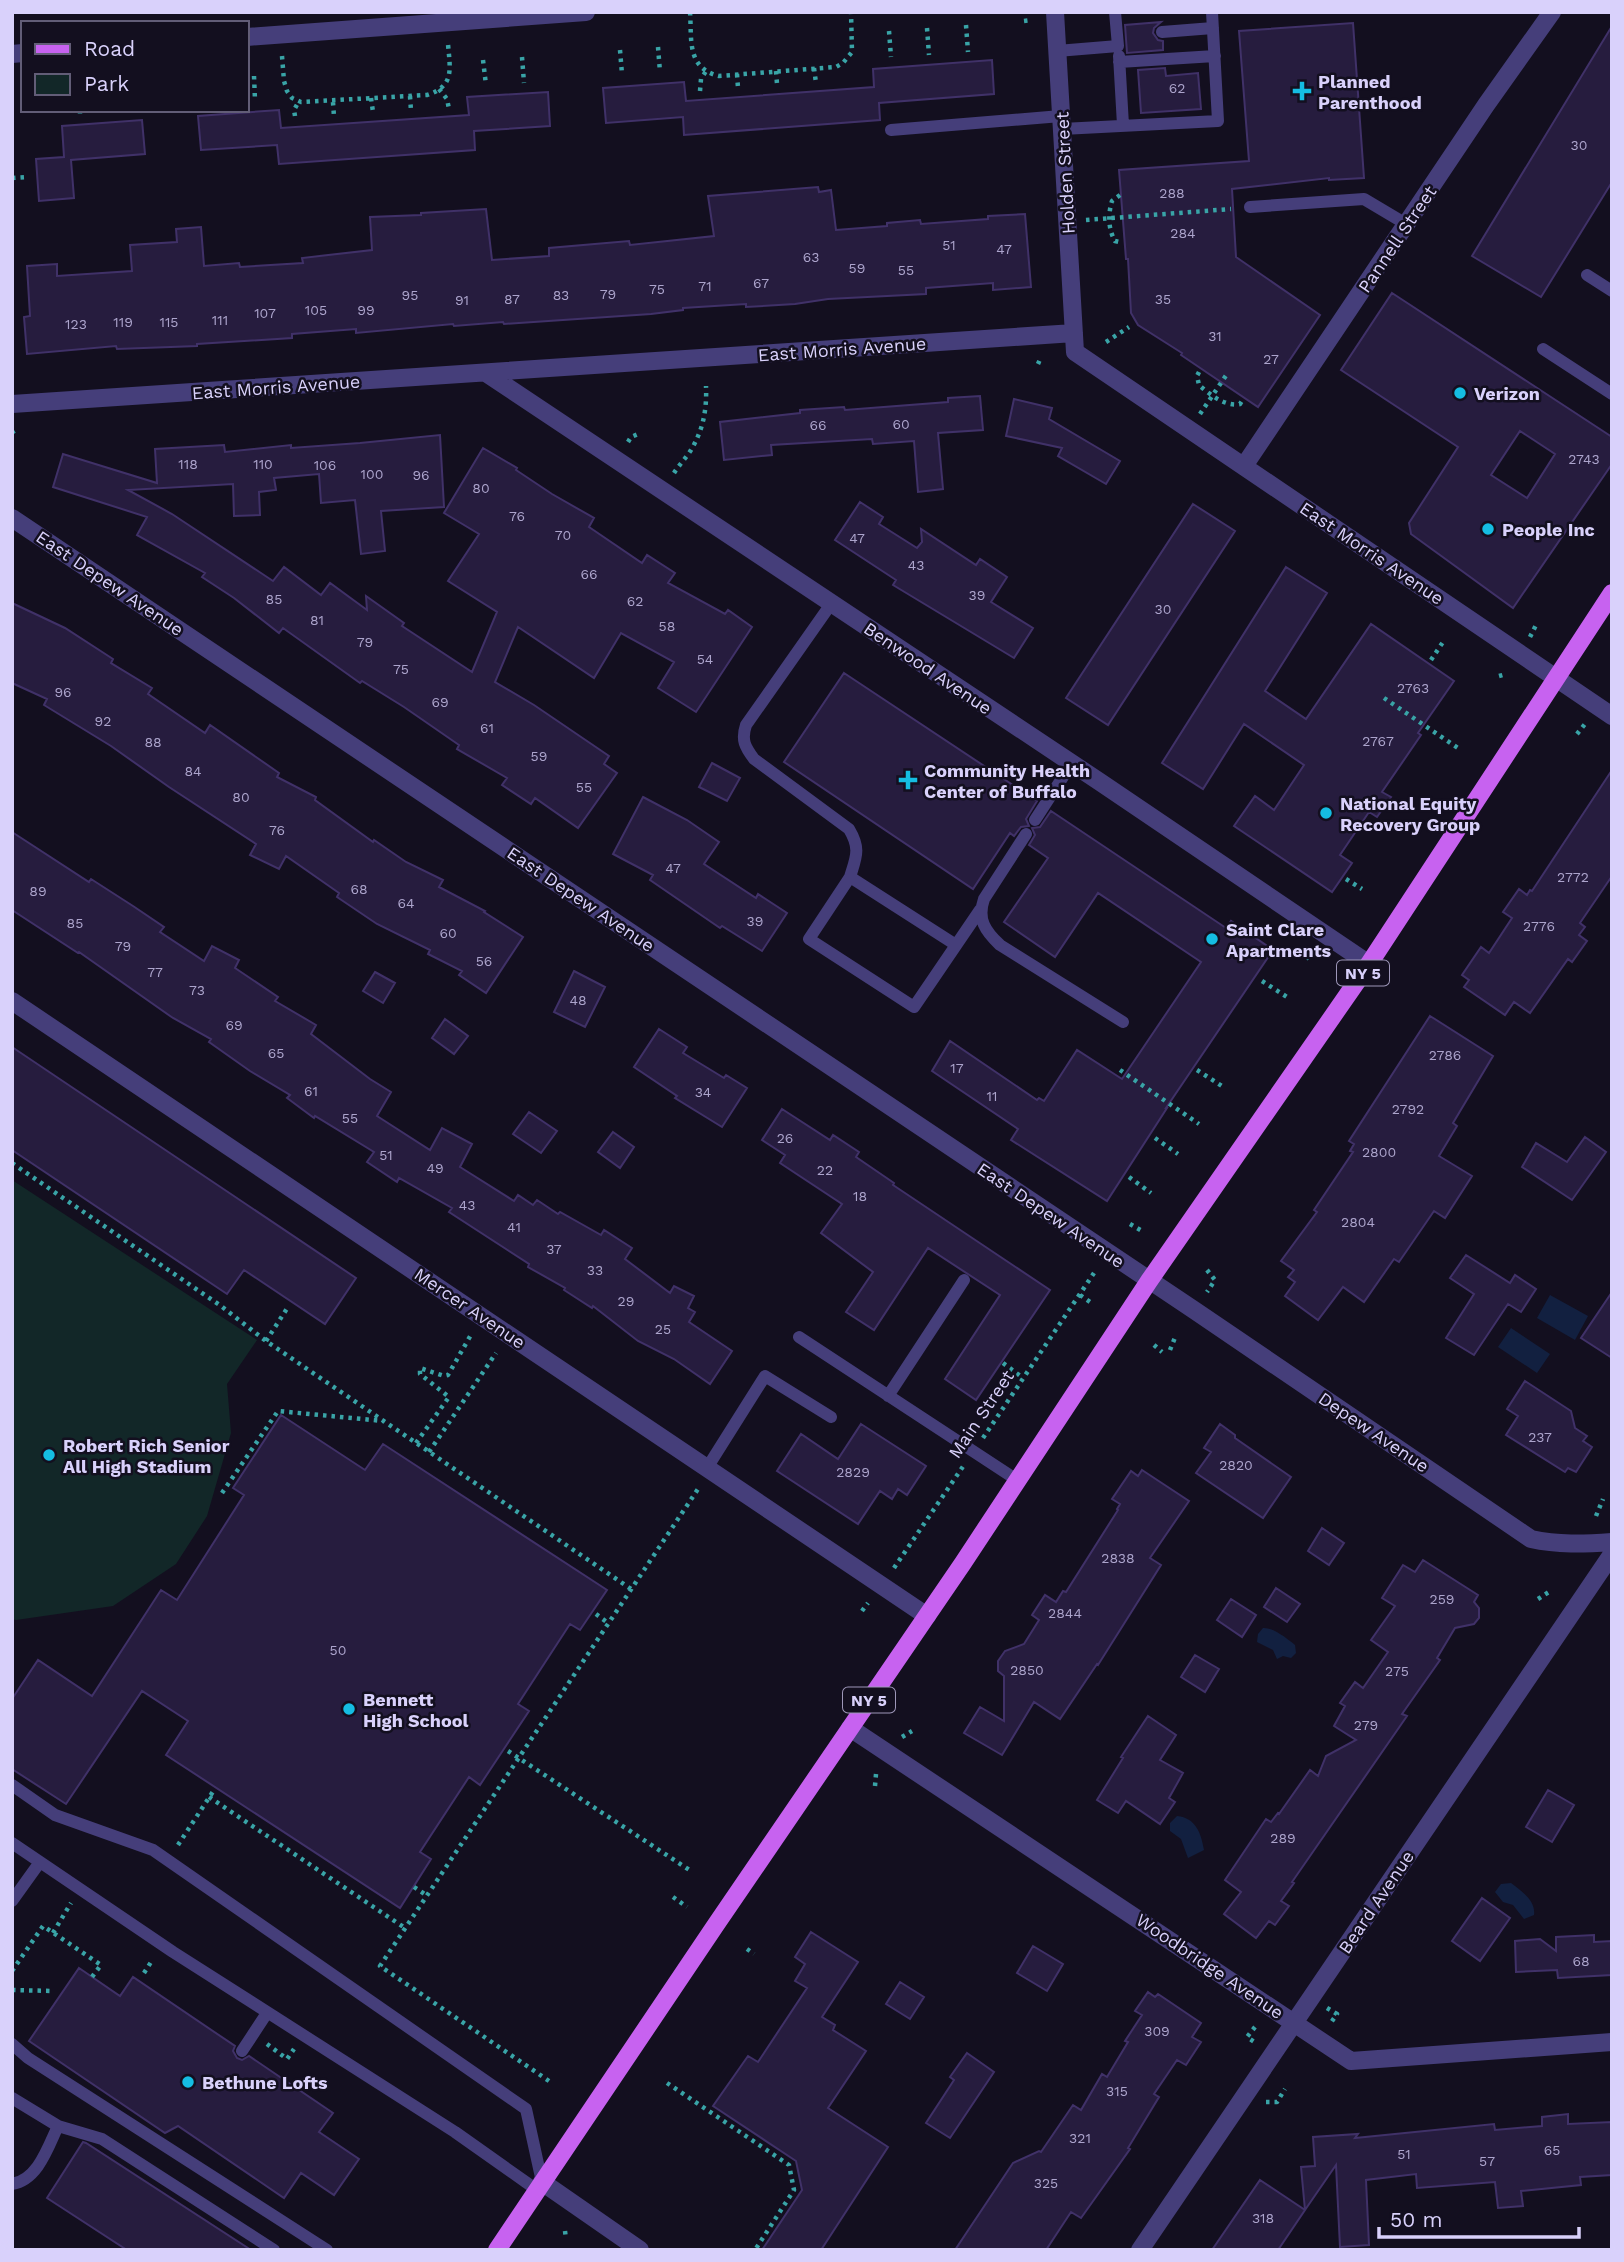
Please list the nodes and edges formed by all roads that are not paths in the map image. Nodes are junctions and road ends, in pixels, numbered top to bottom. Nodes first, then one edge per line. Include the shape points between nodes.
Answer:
1 (586, 12) edge
2 (1055, 12) edge
3 (1115, 12) edge
4 (1212, 12) edge
5 (1552, 12) edge
6 (564, 13) edge
7 (1213, 28) junction
8 (1162, 32) dead end
9 (248, 37) edge
10 (1120, 38) junction
11 (1057, 51) junction
12 (1215, 56) junction
13 (1119, 62) junction
14 (1062, 122) junction
15 (1123, 125) junction
16 (891, 130) dead end
17 (1250, 207) dead end
18 (1406, 225) junction
19 (1587, 275) dead end
20 (1612, 291) edge
21 (1074, 333) junction
22 (1543, 349) dead end
23 (486, 373) junction
24 (1612, 394) edge
25 (12, 404) edge
26 (1244, 466) junction
27 (12, 518) edge
28 (1612, 593) edge
29 (831, 604) junction
30 (1556, 677) junction
31 (1612, 716) edge
32 (1072, 763) junction
33 (1035, 820) dead end
34 (1026, 834) dead end
35 (850, 877) junction
36 (981, 910) junction
37 (956, 945) junction
38 (1369, 964) junction
39 (12, 1001) edge
40 (1123, 1022) dead end
41 (964, 1280) dead end
42 (1149, 1281) junction
43 (799, 1337) dead end
44 (888, 1396) junction
45 (831, 1417) dead end
46 (707, 1468) junction
47 (1017, 1480) junction
48 (1612, 1542) edge
49 (1612, 1554) edge
50 (927, 1616) junction
51 (850, 1728) junction
52 (12, 1785) edge
53 (12, 1843) edge
54 (40, 1862) junction
55 (12, 1901) edge
56 (267, 2013) junction
57 (1294, 2023) junction
58 (1612, 2042) edge
59 (12, 2044) edge
60 (242, 2051) dead end
61 (12, 2098) edge
62 (58, 2126) junction
63 (12, 2184) edge
64 (539, 2186) junction
65 (274, 2250) edge
66 (327, 2250) edge
67 (496, 2250) edge
68 (639, 2250) edge
69 (1140, 2250) edge

1 - 6 street
2 - 11 street, Holden Street
3 - 10 lane
4 - 7 lane
5 - 18 street, Pannell Street
6 - 9 street
7 - 8 lane
7 - 12 lane
10 - 11 lane
10 - 13 lane
11 - 14 street, Holden Street
12 - 13 lane
12 - 15 lane via 1218,121
13 - 15 lane
14 - 15 lane
14 - 16 lane
14 - 21 street, Holden Street
17 - 18 lane via 1364,199
18 - 26 street, Pannell Street
19 - 20 lane
21 - 23 street, East Morris Avenue
21 - 26 street, East Morris Avenue via 1075,352
22 - 24 lane
23 - 25 street, East Morris Avenue
23 - 29 street, Benwood Avenue
26 - 30 street, East Morris Avenue
27 - 42 street, East Depew Avenue
28 - 30 main road, NY 5
29 - 32 street, Benwood Avenue
29 - 35 lane via 746,725 743,736 754,759 849,829 857,842
30 - 31 street, East Morris Avenue
30 - 38 main road, NY 5
32 - 33 lane
32 - 38 street, Benwood Avenue
34 - 36 lane
35 - 37 lane
35 - 37 lane via 809,939 914,1007
36 - 37 lane
36 - 40 lane via 982,923 1000,945
38 - 42 main road, NY 5
39 - 46 street, Mercer Avenue
41 - 44 lane
42 - 47 main road, NY 5
42 - 48 street, Depew Avenue via 1531,1539
43 - 44 lane
44 - 47 lane
45 - 46 lane via 765,1376
46 - 50 street, Mercer Avenue
47 - 50 main road, NY 5
49 - 57 street, Beard Avenue
50 - 51 main road, NY 5
51 - 57 street, Woodbridge Avenue
51 - 64 main road, NY 5
52 - 64 lane via 55,1815 153,1850 526,2109
53 - 54 lane
54 - 55 lane
54 - 56 lane
56 - 60 lane
56 - 64 lane
57 - 58 street, Woodbridge Avenue via 1351,2061
57 - 69 street, Beard Avenue
59 - 66 lane
61 - 62 lane
62 - 63 lane via 35,2170 21,2183
62 - 65 lane via 102,2139
64 - 67 main road, NY 5
64 - 68 street

